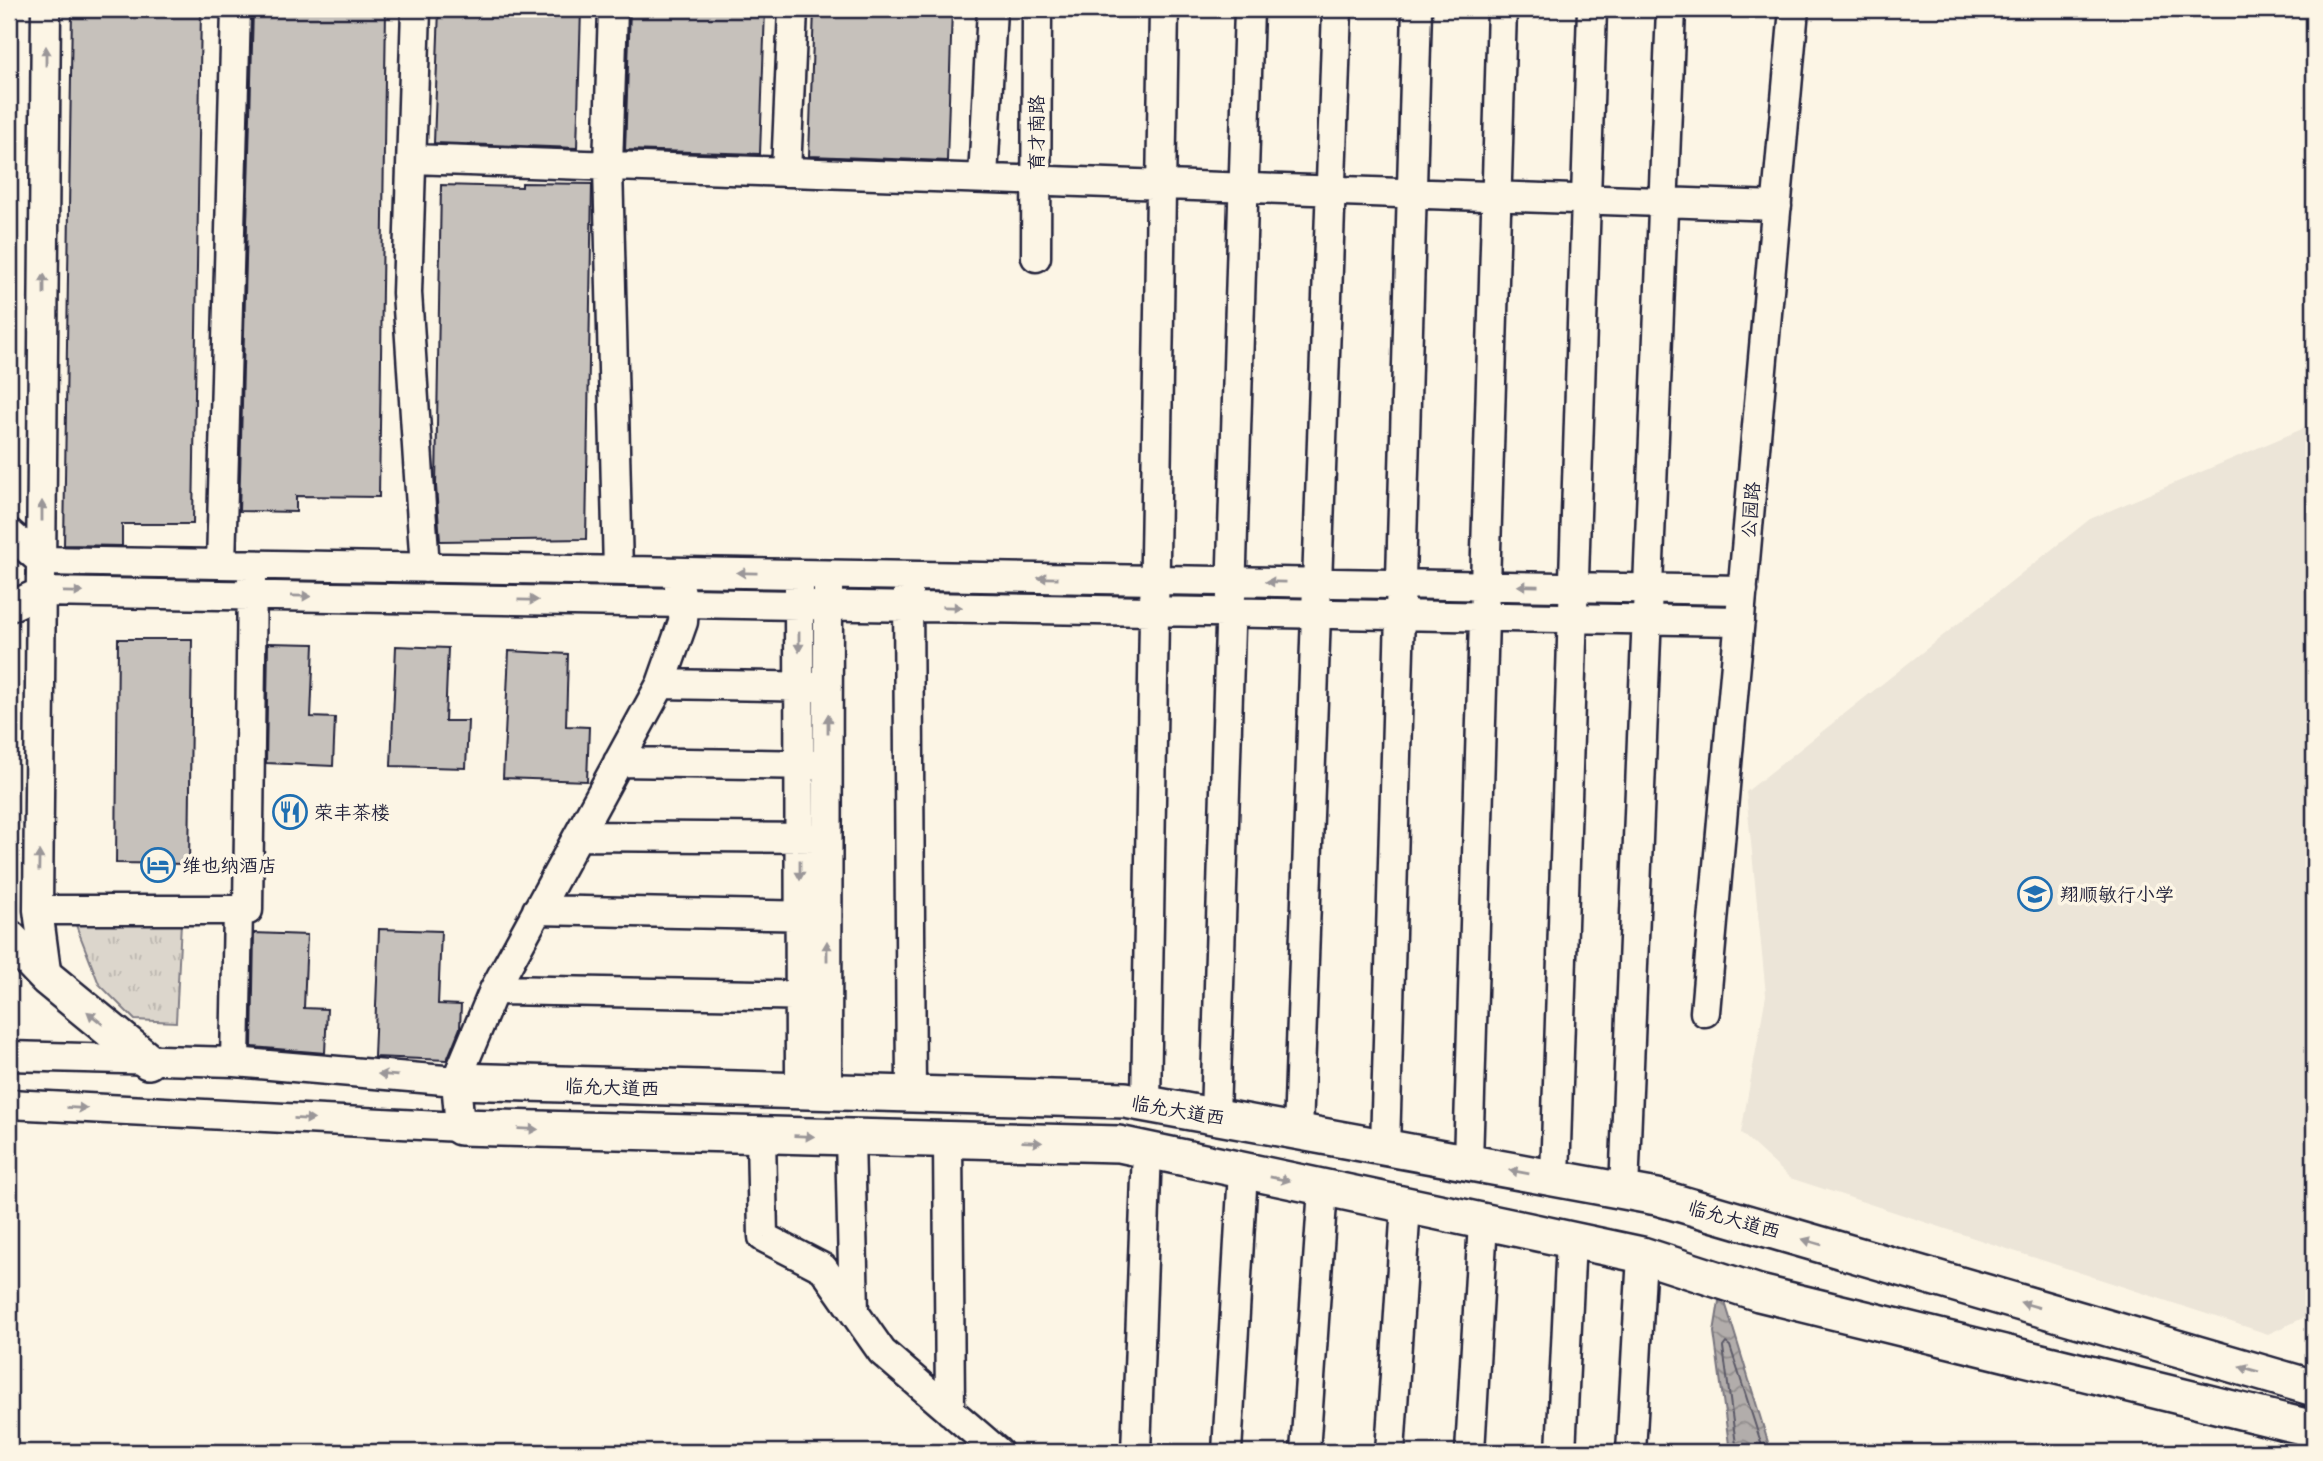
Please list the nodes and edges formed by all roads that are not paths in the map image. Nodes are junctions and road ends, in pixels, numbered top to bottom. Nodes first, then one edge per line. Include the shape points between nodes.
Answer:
1 (46, 9) edge
2 (236, 9) edge
3 (416, 9) edge
4 (613, 9) edge
5 (793, 9) edge
6 (992, 9) edge
7 (1037, 9) edge
8 (1164, 9) edge
9 (1249, 9) edge
10 (1337, 9) edge
11 (1417, 9) edge
12 (1502, 9) edge
13 (1592, 9) edge
14 (1671, 9) edge
15 (1794, 9) edge
16 (411, 159) junction
17 (608, 166) junction
18 (786, 172) junction
19 (983, 178) junction
20 (1036, 180) junction
21 (1161, 185) junction
22 (1243, 188) junction
23 (1331, 191) junction
24 (1412, 193) junction
25 (1496, 196) junction
26 (1586, 199) junction
27 (1663, 202) junction
28 (1777, 206) junction
29 (1036, 257) dead end
30 (9, 533) edge
31 (41, 561) junction
32 (221, 564) junction
33 (252, 565) junction
34 (425, 568) junction
35 (618, 571) junction
36 (675, 572) junction
37 (799, 574) junction
38 (828, 575) junction
39 (908, 576) junction
40 (1154, 580) junction
41 (1231, 581) junction
42 (1317, 583) junction
43 (1401, 584) junction
44 (1485, 585) junction
45 (1574, 587) junction
46 (1648, 588) junction
47 (1743, 590) junction
48 (41, 592) junction
49 (251, 595) junction
50 (684, 603) junction
51 (799, 605) junction
52 (828, 605) junction
53 (908, 606) junction
54 (9, 607) edge
55 (1154, 611) junction
56 (1230, 612) junction
57 (1316, 614) junction
58 (1400, 615) junction
59 (1484, 617) junction
60 (1573, 618) junction
61 (1647, 619) junction
62 (1740, 621) junction
63 (660, 684) junction
64 (800, 687) junction
65 (828, 687) junction
66 (618, 762) junction
67 (800, 765) junction
68 (827, 765) junction
69 (578, 836) junction
70 (814, 838) junction
71 (38, 910) junction
72 (238, 910) junction
73 (537, 911) junction
74 (814, 916) junction
75 (9, 938) edge
76 (47, 978) junction
77 (494, 990) junction
78 (813, 995) junction
79 (1705, 1012) dead end
80 (9, 1056) edge
81 (148, 1062) junction
82 (235, 1062) junction
83 (456, 1081) junction
84 (813, 1092) junction
85 (911, 1095) junction
86 (9, 1104) edge
87 (1146, 1104) junction
88 (1215, 1116) junction
89 (460, 1127) junction
90 (1298, 1132) junction
91 (761, 1135) junction
92 (850, 1137) junction
93 (948, 1140) junction
94 (1385, 1147) junction
95 (1147, 1150) junction
96 (1468, 1163) junction
97 (1243, 1171) junction
98 (1555, 1178) junction
99 (1323, 1188) junction
100 (1624, 1191) junction
101 (1406, 1205) junction
102 (1483, 1222) junction
103 (1571, 1240) junction
104 (1642, 1255) junction
105 (854, 1312) junction
106 (2314, 1388) edge
107 (950, 1410) junction
108 (2314, 1429) edge
109 (998, 1452) edge
110 (1136, 1452) edge
111 (1227, 1452) edge
112 (1305, 1452) edge
113 (1390, 1452) edge
114 (1470, 1452) edge
115 (1560, 1452) edge
116 (1631, 1452) edge

31 -> 1 street
2 - 32 street
3 - 16 street
4 - 17 street
5 - 18 street
6 - 19 street
7 - 20 street, 育才南路
8 - 21 street
9 - 22 street
10 - 23 street
11 - 24 street
12 - 25 street
13 - 26 street
14 - 27 street
15 - 28 street, 公园路
16 - 17 street
16 - 34 street via 408,293
17 - 18 street
17 - 35 street
18 - 19 street
19 - 20 street
20 - 21 street
20 - 29 street, 育才南路
21 - 22 street
21 - 40 street
22 - 23 street
22 - 41 street
23 - 24 street
23 - 42 street
24 - 25 street
24 - 43 street
25 - 26 street
25 - 44 street
26 - 27 street
26 - 45 street
27 - 28 street
27 - 46 street
28 - 47 street, 公园路
30 - 31 street
31 - 32 street
31 - 48 street
32 - 33 street
33 - 34 street
33 - 49 street
34 - 35 street
35 - 36 street
37 -> 36 street
36 - 50 street
37 - 38 street
37 - 51 street
38 - 39 street
38 - 52 street
40 -> 39 street
39 - 53 street
40 - 41 street
40 - 55 street
42 -> 41 street
41 - 56 street
42 - 43 street
42 - 57 street
43 - 44 street
43 - 58 street
45 -> 44 street
44 - 59 street
45 - 46 street
45 - 60 street
46 - 47 street
46 - 61 street
47 - 62 street, 公园路
48 -> 49 street
48 - 54 street
71 -> 48 street
49 -> 50 street
49 - 72 street via 248,910
50 - 51 street
50 - 63 street
51 - 52 street
51 -> 64 street
52 - 53 street
52 - 65 street
53 -> 55 street
53 - 85 street
55 - 56 street
55 - 87 street
56 - 57 street
56 - 88 street
57 - 58 street
57 - 90 street
58 - 59 street
58 - 94 street
59 - 60 street
59 - 96 street
60 - 61 street
60 - 98 street
61 - 62 street
61 - 100 street
62 - 79 street, 公园路
63 - 64 street
63 - 66 street
64 - 65 street
64 - 67 street
68 -> 65 street
66 - 67 street
66 - 69 street
67 - 68 street
67 - 70 street
68 - 70 street
69 - 70 street
69 - 73 street
70 - 74 street
71 - 72 street
71 - 76 street
72 - 82 street
73 - 74 street
73 - 77 street
74 - 78 street
75 - 76 main road
81 -> 76 main road
77 - 78 street
77 - 83 street
78 - 84 street
80 - 81 street, 临允大道西
81 - 82 street, 临允大道西
83 -> 82 street, 临允大道西
83 - 84 main road, 临允大道西
83 - 89 street
84 - 85 main road, 临允大道西
85 - 87 main road, 临允大道西
86 -> 89 street
87 - 88 main road, 临允大道西
88 - 90 main road, 临允大道西
89 -> 91 main road
90 - 94 main road, 临允大道西
91 -> 92 main road
91 - 105 street via 762,1237 824,1268
92 - 93 main road
92 - 105 street
93 -> 95 main road via 1119,1144
93 - 107 street
94 - 96 main road, 临允大道西
95 - 97 main road
95 - 110 street
98 -> 96 main road, 临允大道西
97 -> 99 main road
97 - 111 street
98 - 100 main road, 临允大道西
99 - 101 main road
99 - 112 street
106 -> 100 main road, 临允大道西
101 - 102 main road
101 - 113 street
102 - 103 main road
102 - 114 street
103 - 104 main road
103 - 115 street
104 - 108 main road via 1759,1293
104 - 116 street
105 - 107 street via 883,1352
107 - 109 street

